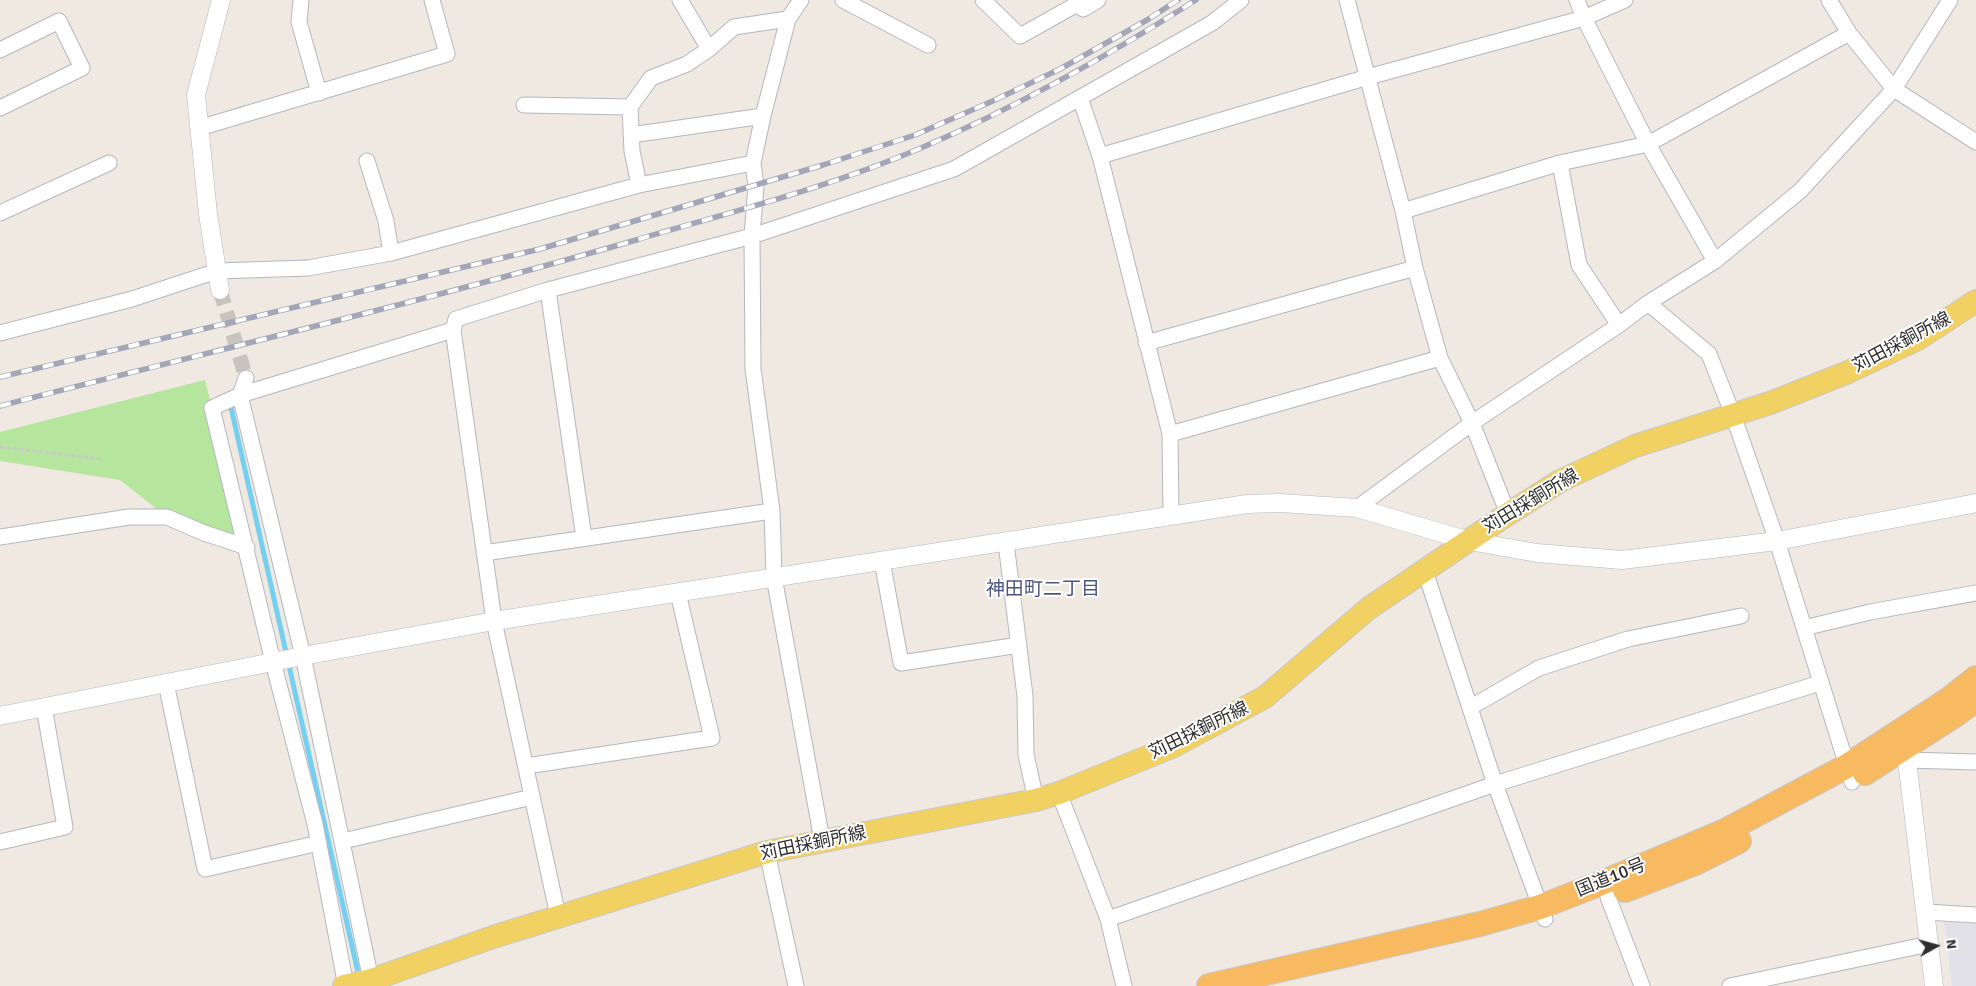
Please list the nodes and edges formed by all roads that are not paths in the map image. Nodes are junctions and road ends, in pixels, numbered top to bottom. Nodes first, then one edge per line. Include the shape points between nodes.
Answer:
1 (221, 0) edge
2 (301, 0) edge
3 (432, 0) edge
4 (680, 0) edge
5 (801, 0) edge
6 (843, 0) edge
7 (983, 0) edge
8 (1098, 0) edge
9 (1241, 0) edge
10 (1347, 0) edge
11 (1576, 0) edge
12 (1625, 0) edge
13 (1829, 0) edge
14 (1950, 0) edge
15 (1078, 2) edge
16 (1584, 18) junction
17 (788, 19) junction
18 (1849, 33) junction
19 (928, 45) dead end
20 (709, 48) junction
21 (0, 50) edge
22 (1368, 77) junction
23 (1894, 89) junction
24 (319, 93) junction
25 (1080, 98) junction
26 (524, 106) dead end
27 (630, 106) junction
28 (0, 108) edge
29 (763, 116) junction
30 (199, 128) junction
31 (631, 135) junction
32 (1976, 142) edge
33 (1648, 144) junction
34 (1100, 156) junction
35 (368, 161) dead end
36 (109, 163) dead end
37 (753, 163) junction
38 (1560, 163) junction
39 (639, 185) junction
40 (1403, 210) junction
41 (0, 213) edge
42 (752, 236) junction
43 (391, 253) junction
44 (1715, 261) junction
45 (1415, 268) junction
46 (217, 271) junction
47 (220, 290) tunnel mouth
48 (548, 290) junction
49 (1976, 301) edge
50 (1648, 303) junction
51 (1619, 325) junction
52 (453, 330) junction
53 (0, 333) edge
54 (1146, 343) junction
55 (1440, 358) junction
56 (246, 378) tunnel mouth
57 (240, 395) junction
58 (1733, 414) junction
59 (1472, 423) junction
60 (1170, 434) junction
61 (1976, 503) edge
62 (1357, 508) junction
63 (772, 511) junction
64 (1508, 514) junction
65 (1172, 516) junction
66 (0, 537) edge
67 (584, 538) junction
68 (1469, 541) junction
69 (1777, 541) junction
70 (1006, 542) junction
71 (247, 547) junction
72 (484, 553) junction
73 (882, 561) junction
74 (1425, 571) junction
75 (774, 577) junction
76 (678, 593) junction
77 (1976, 593) edge
78 (1741, 616) dead end
79 (494, 621) junction
80 (1804, 628) junction
81 (1019, 645) junction
82 (304, 656) junction
83 (273, 662) junction
84 (1976, 678) edge
85 (166, 683) junction
86 (1820, 683) junction
87 (1976, 700) edge
88 (44, 707) junction
89 (1471, 707) junction
90 (0, 716) edge
91 (1905, 755) junction
92 (1976, 762) edge
93 (526, 766) junction
94 (1850, 774) junction
95 (1495, 784) junction
96 (1059, 793) junction
97 (532, 797) junction
98 (1036, 800) junction
99 (822, 840) junction
100 (343, 841) junction
101 (0, 842) edge
102 (319, 843) junction
103 (767, 852) junction
104 (1608, 897) junction
105 (1926, 912) junction
106 (1543, 913) junction
107 (1976, 915) edge
108 (558, 916) junction
109 (1108, 919) junction
110 (1930, 944) junction
111 (371, 980) junction
112 (346, 986) edge
113 (796, 986) edge
114 (1124, 986) edge
115 (1209, 986) edge
116 (1279, 986) edge
117 (1642, 986) edge
118 (1730, 986) edge
119 (1934, 986) edge

1 - 30 street via 196,95
2 - 24 street via 298,22
3 - 24 street via 447,54
4 - 20 street
5 - 17 street
6 - 19 street
7 - 15 street via 1020,36
8 - 15 street via 1083,9
9 - 25 street via 1212,23
10 - 22 street
11 - 16 street
12 - 16 street
13 - 18 street
14 - 23 street
16 - 22 street
16 - 33 street
17 - 20 street via 734,27
17 - 29 street
18 - 23 street
18 - 33 street
20 - 27 street via 687,64 651,78
21 - 28 street via 60,21 82,68
22 - 34 street
22 - 40 street
23 - 32 street
23 - 44 street via 1800,191
24 - 30 street
25 - 34 street
25 - 42 street via 954,169
26 - 27 street
27 - 31 street
29 - 31 street
29 - 37 street
30 - 46 street
31 - 39 street
33 - 38 street
33 - 44 street
34 - 54 street
35 - 43 street via 386,221
36 - 41 street
37 - 39 street
37 - 42 street via 756,186
38 - 40 street
38 - 51 street via 1579,265
39 - 43 street
40 - 45 street
42 - 48 street
42 - 63 street via 753,369
43 - 46 street via 308,268
44 - 50 street
45 - 54 street
45 - 55 street
46 - 47 street
46 - 53 street via 132,299
48 - 52 street via 456,319
48 - 67 street
49 - 58 main road, 苅田採銅所線 via 1918,339 1792,394
50 - 51 street
50 - 58 street via 1709,354
51 - 59 street
52 - 57 street
52 - 72 street
54 - 60 street
55 - 59 street
55 - 60 street
56 - 57 street
57 - 71 street via 212,408
57 - 82 street
58 - 64 main road, 苅田採銅所線 via 1635,446 1560,481
58 - 69 street
59 - 62 street
59 - 64 street
60 - 65 street
61 - 69 street
62 - 65 street via 1247,504
62 - 68 street
63 - 67 street
63 - 75 street
64 - 68 main road, 苅田採銅所線
65 - 70 street
66 - 71 street via 129,517 167,517
67 - 72 street
68 - 69 street via 1537,553 1622,560
68 - 74 main road, 苅田採銅所線
69 - 80 street
70 - 73 street
70 - 81 street
71 - 83 street
72 - 79 street
73 - 75 street
73 - 81 street via 901,663
74 - 89 street
74 - 96 main road, 苅田採銅所線 via 1369,608 1266,697 1174,746
75 - 76 street
75 - 99 street
76 - 79 street
76 - 93 street via 712,738
77 - 80 street via 1870,612
78 - 89 street via 1628,639 1539,668
79 - 82 street
79 - 93 street
80 - 86 street
81 - 98 street via 1025,696 1026,755
82 - 83 street
82 - 100 street
83 - 85 street
83 - 102 street
84 - 94 highway, 国道10号
85 - 88 street
85 - 102 street via 205,868
86 - 94 street
86 - 95 street
87 - 91 highway, 国道10号
88 - 90 street
88 - 101 street via 65,827
89 - 95 street
91 - 92 street
91 - 94 highway, 国道10号
91 - 105 street
93 - 97 street
94 - 104 highway, 国道10号 via 1695,863
94 - 106 highway, 国道10号
95 - 106 street
95 - 109 street
96 - 98 main road, 苅田採銅所線
96 - 109 street
97 - 100 street
97 - 108 street
98 - 99 main road, 苅田採銅所線
99 - 103 main road, 苅田採銅所線
100 - 111 street
102 - 112 street
103 - 108 main road, 苅田採銅所線
103 - 113 street
104 - 106 highway, 国道10号
104 - 117 street
105 - 107 street
105 - 110 street
106 - 115 highway, 国道10号
106 - 116 highway, 国道10号 via 1382,964
108 - 111 main road, 苅田採銅所線
109 - 114 street
110 - 118 street
110 - 119 street
111 - 112 main road, 苅田採銅所線

